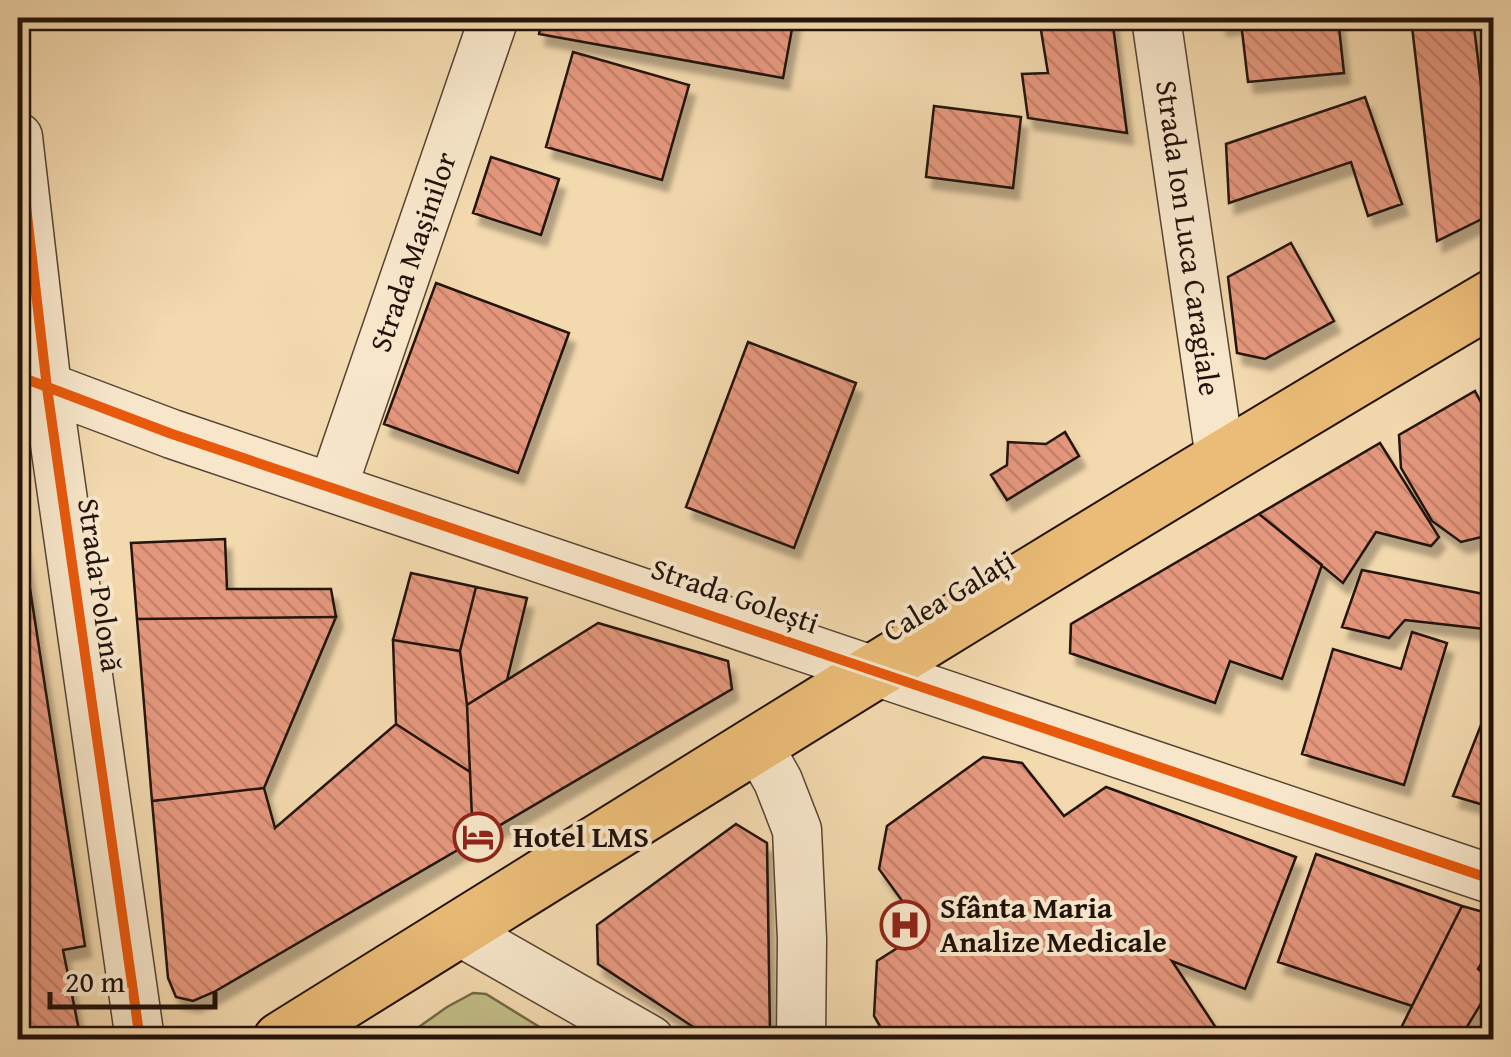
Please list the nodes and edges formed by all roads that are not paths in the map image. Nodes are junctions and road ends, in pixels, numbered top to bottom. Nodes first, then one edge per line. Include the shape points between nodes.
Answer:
1 (494, 18) edge
2 (1156, 18) edge
3 (18, 137) edge
4 (1494, 297) edge
5 (32, 382) edge
6 (1220, 458) junction
7 (332, 486) junction
8 (875, 670) junction
9 (756, 742) junction
10 (1494, 880) edge
11 (457, 930) junction
12 (140, 1040) edge
13 (281, 1040) edge
14 (650, 1040) edge
15 (801, 1040) edge

1 - 7 street, Strada Mașinilor
2 - 6 street, Strada Ion Luca Caragiale
3 - 5 street, Strada Polonă
4 - 6 main road, Calea Galați
5 - 7 street, Strada Golești
5 - 12 street, Strada Polonă
6 - 8 main road, Calea Galați
7 - 8 street, Strada Golești
8 - 9 main road, Calea Galați
8 - 10 street, Strada Golești
9 - 11 main road, Calea Galați
9 - 15 street via 797,830
11 - 13 main road, Calea Galați
11 - 14 street

